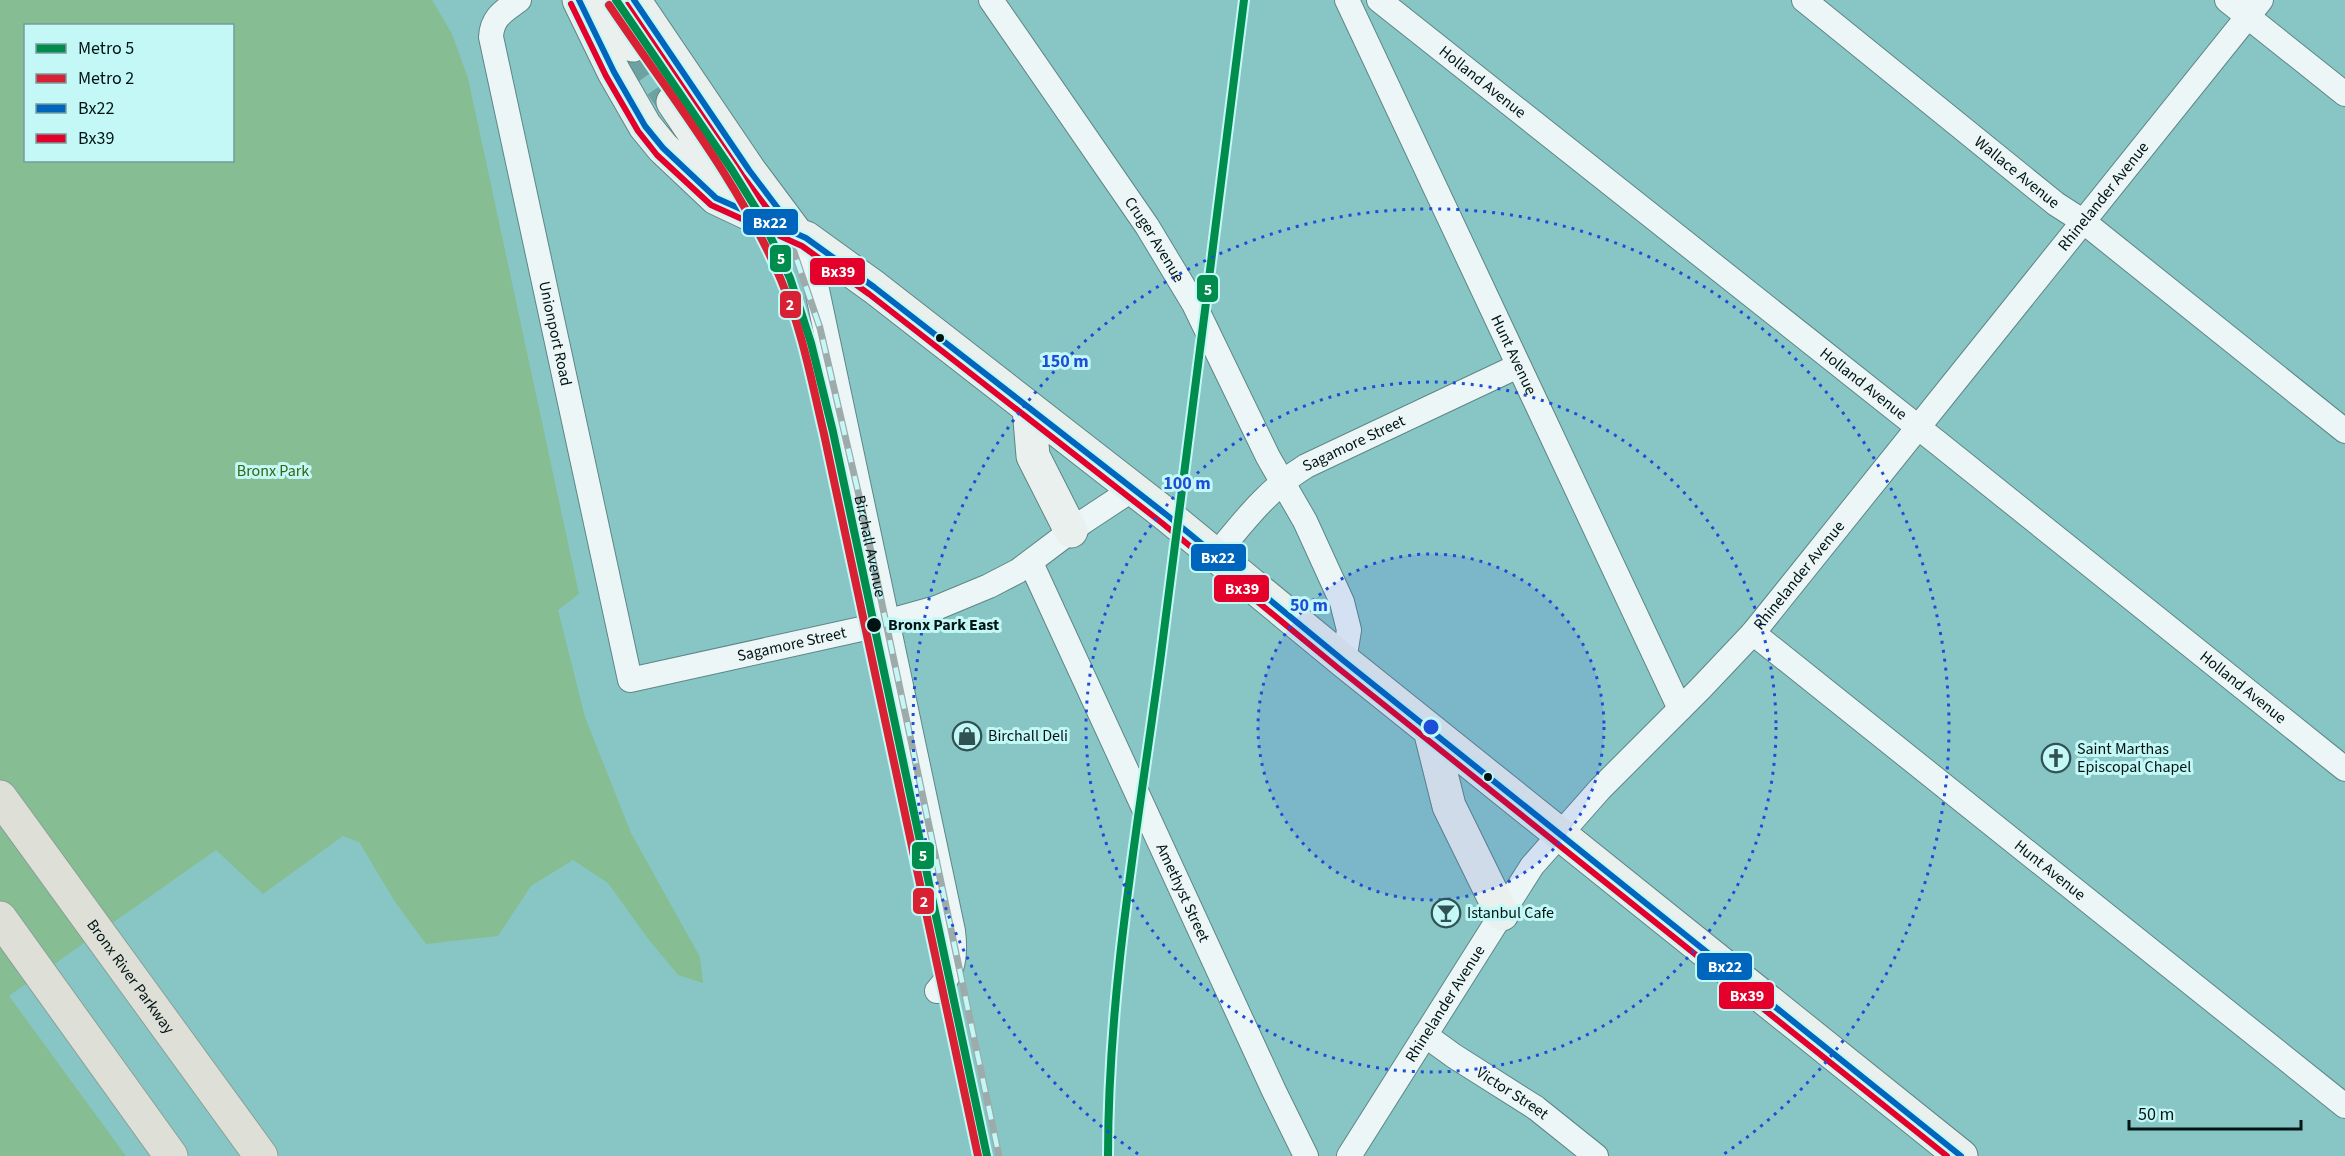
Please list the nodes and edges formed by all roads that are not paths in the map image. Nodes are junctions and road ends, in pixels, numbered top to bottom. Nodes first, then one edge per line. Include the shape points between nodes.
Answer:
1 (519, 0) edge
2 (579, 0) edge
3 (594, 0) edge
4 (634, 0) edge
5 (990, 0) edge
6 (1347, 0) edge
7 (1379, 0) edge
8 (1804, 0) edge
9 (2227, 0) edge
10 (2255, 8) edge
11 (633, 45) tunnel mouth
12 (2345, 94) edge
13 (672, 102) tunnel mouth
14 (2084, 222) junction
15 (791, 232) junction
16 (1518, 366) junction
17 (1029, 408) junction
18 (1918, 427) junction
19 (2345, 431) edge
20 (1283, 481) junction
21 (1133, 489) junction
22 (1071, 531) junction
23 (1216, 555) junction
24 (1031, 563) junction
25 (888, 622) junction
26 (1753, 633) junction
27 (1344, 661) junction
28 (630, 680) joint
29 (1680, 709) junction
30 (1430, 730) junction
31 (2345, 769) edge
32 (0, 797) edge
33 (1560, 834) junction
34 (1502, 914) junction
35 (0, 918) edge
36 (937, 992) dead end
37 (1425, 1035) junction
38 (2345, 1106) edge
39 (171, 1156) edge
40 (261, 1156) edge
41 (1306, 1156) edge
42 (1349, 1156) edge
43 (1596, 1156) edge
44 (1961, 1156) edge

1 - 28 street, Unionport Road via 496,17 491,37
2 - 15 main road via 629,99 663,148 716,198
3 - 11 main road
4 - 15 main road
5 - 20 street, Cruger Avenue via 1169,259
6 - 16 street, Hunt Avenue
7 - 18 street, Holland Avenue
8 - 14 street, Wallace Avenue via 2056,204
9 - 10 street
10 - 12 street
10 - 14 street, Rhinelander Avenue
13 - 15 main road via 715,164
14 - 18 street, Rhinelander Avenue
14 - 19 street, Wallace Avenue
15 - 17 main road via 874,286
15 - 25 street, Birchall Avenue
16 - 20 street, Sagamore Street via 1306,466
16 - 29 street, Hunt Avenue
17 - 21 main road
17 - 22 main road via 1033,456
18 - 26 street, Rhinelander Avenue
18 - 31 street, Holland Avenue
20 - 23 street, Sagamore Street via 1262,499
20 - 27 street, Cruger Avenue via 1346,613 1348,640
21 - 22 street, Sagamore Street
21 - 23 main road
22 - 24 street, Sagamore Street
23 - 27 main road
24 - 25 street, Sagamore Street via 978,591
24 - 41 street, Amethyst Street
25 - 28 street, Sagamore Street
25 - 36 street, Birchall Avenue via 953,931 954,962
26 - 29 street, Rhinelander Avenue
26 - 38 street, Hunt Avenue
27 - 30 main road
29 - 33 street, Rhinelander Avenue
30 - 33 main road
30 - 34 main road via 1449,806
32 - 40 highway, Bronx River Parkway
33 - 34 street, Rhinelander Avenue via 1532,866
33 - 44 main road
34 - 37 street, Rhinelander Avenue
35 - 39 highway
37 - 42 street, Rhinelander Avenue
37 - 43 street, Victor Street via 1536,1108

